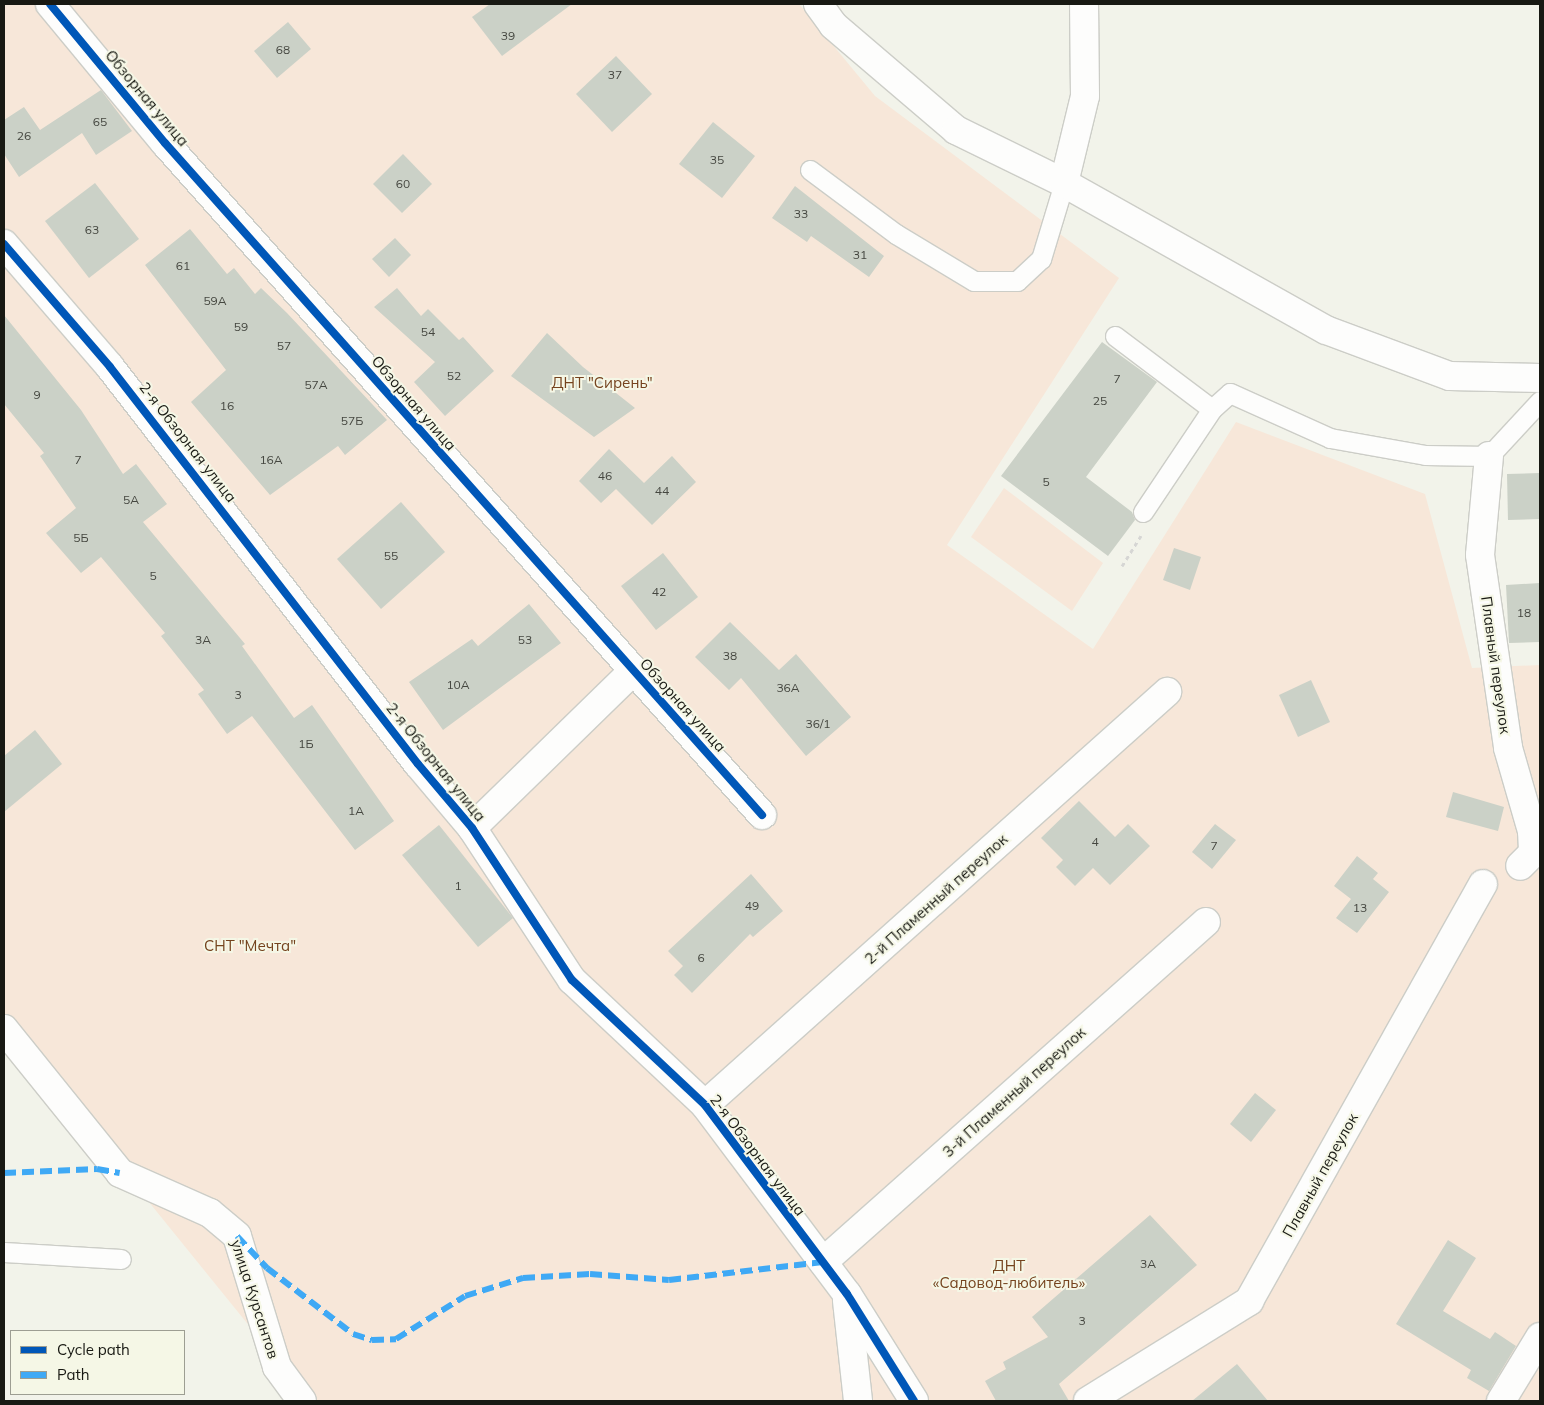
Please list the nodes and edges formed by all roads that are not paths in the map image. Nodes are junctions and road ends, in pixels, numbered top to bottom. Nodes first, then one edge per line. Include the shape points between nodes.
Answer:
1 (50, 4) edge
2 (818, 4) edge
3 (1084, 4) edge
4 (810, 170) dead end
5 (1064, 183) junction
6 (4, 244) edge
7 (1115, 336) dead end
8 (1540, 378) edge
9 (1540, 401) edge
10 (1212, 409) junction
11 (1489, 456) junction
12 (1144, 519) road end
13 (634, 670) junction
14 (1167, 692) dead end
15 (762, 815) dead end
16 (472, 828) junction
17 (1520, 866) dead end
18 (1483, 884) dead end
19 (1206, 922) dead end
20 (4, 1029) edge
21 (704, 1105) junction
22 (4, 1252) edge
23 (121, 1259) dead end
24 (823, 1262) junction
25 (847, 1294) junction
26 (1540, 1337) edge
27 (302, 1401) edge
28 (858, 1401) edge
29 (914, 1401) edge
30 (1088, 1401) edge
31 (1501, 1401) edge

1 - 13 street, Обзорная улица via 165,143
2 - 5 street via 833,25 956,130
3 - 5 street via 1085,96
4 - 5 lane via 896,234 974,281 1017,281 1041,259
5 - 8 street via 1326,330 1450,376
6 - 16 street, 2-я Обзорная улица via 116,374 418,764
7 - 10 lane
9 - 11 lane
10 - 11 lane via 1230,393 1330,438 1425,455
10 - 12 lane
11 - 17 street, Плавный переулок via 1480,555 1508,748 1532,831 1532,853
13 - 15 street, Обзорная улица
13 - 16 street
14 - 21 street, 2-й Пламенный переулок
16 - 21 street, 2-я Обзорная улица via 572,980
18 - 30 street, Плавный переулок via 1249,1301
19 - 24 street, 3-й Пламенный переулок
20 - 27 street, улица Курсантов via 120,1173 210,1213 238,1236 277,1366
21 - 24 street, 2-я Обзорная улица
22 - 23 lane
24 - 25 street, 2-я Обзорная улица
25 - 28 street
25 - 29 street, 2-я Обзорная улица
26 - 31 street

